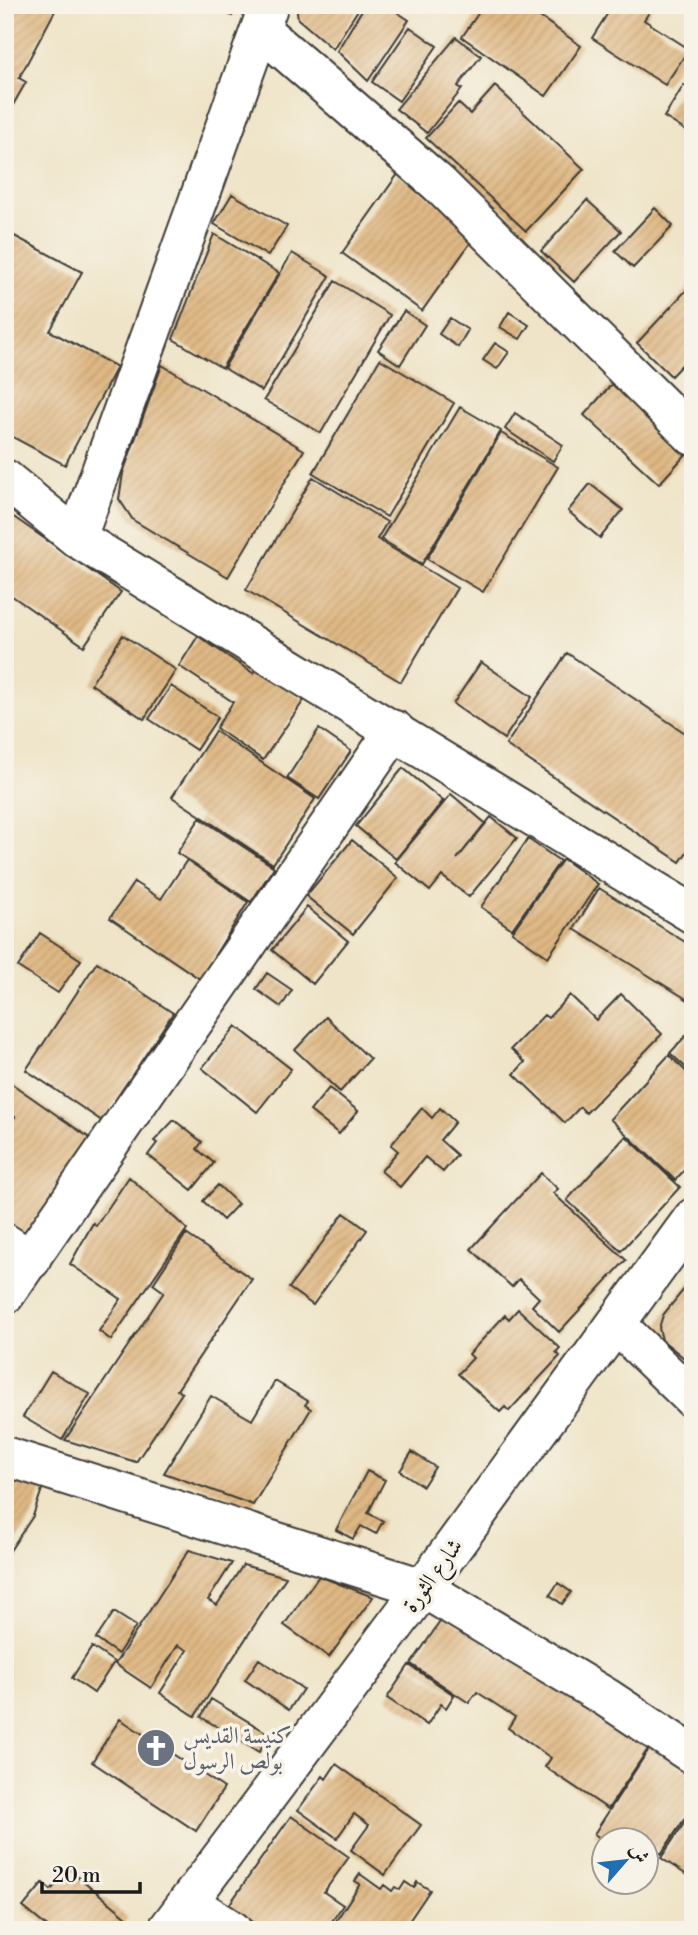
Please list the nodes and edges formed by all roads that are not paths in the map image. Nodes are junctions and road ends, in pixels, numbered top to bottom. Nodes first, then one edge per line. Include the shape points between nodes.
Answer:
1 (265, 17) edge
2 (693, 436) edge
3 (5, 479) edge
4 (77, 538) junction
5 (394, 730) junction
6 (693, 914) edge
7 (693, 1219) edge
8 (18, 1252) edge
9 (5, 1295) edge
10 (616, 1324) junction
11 (693, 1399) edge
12 (5, 1456) edge
13 (423, 1588) junction
14 (693, 1755) edge
15 (177, 1916) edge
16 (232, 1930) edge

1 - 2 street
1 - 4 street
3 - 4 street
4 - 5 street
5 - 6 street
5 - 8 street
7 - 10 street, شارع الثورة
8 - 9 street
10 - 11 street
10 - 13 street, شارع الثورة
12 - 13 street
13 - 14 street
13 - 15 street, شارع الثورة
15 - 16 street

